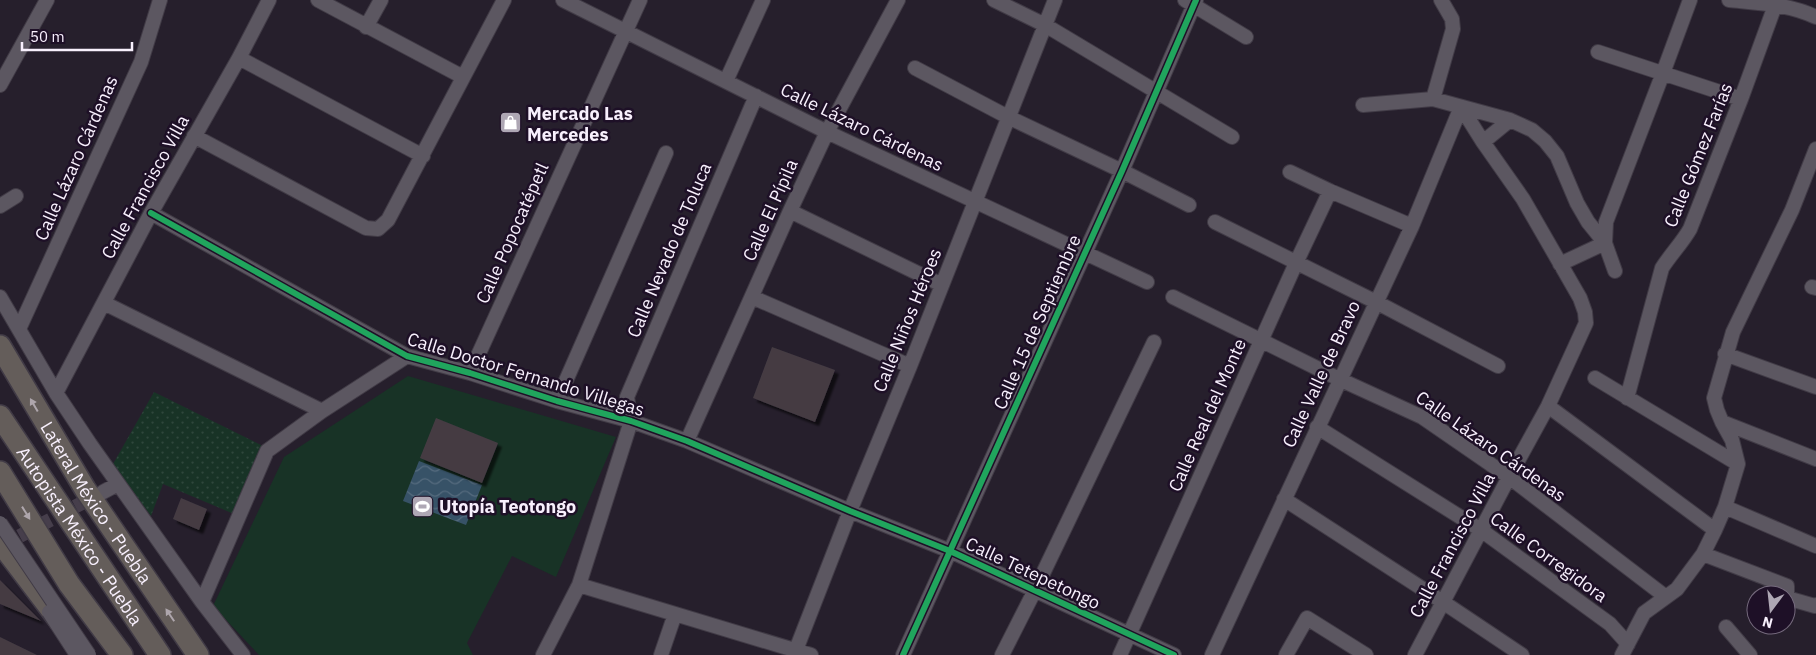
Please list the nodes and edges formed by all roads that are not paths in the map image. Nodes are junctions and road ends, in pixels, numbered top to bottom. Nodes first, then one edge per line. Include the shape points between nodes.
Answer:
1 (47, 0) edge
2 (160, 0) edge
3 (269, 0) edge
4 (318, 0) edge
5 (380, 0) edge
6 (504, 0) edge
7 (563, 0) edge
8 (640, 0) edge
9 (763, 0) edge
10 (898, 0) edge
11 (994, 0) edge
12 (1055, 0) edge
13 (1441, 0) edge
14 (1690, 0) edge
15 (1729, 0) edge
16 (1192, 2) edge
17 (1777, 2) edge
18 (1816, 17) edge
19 (1045, 25) junction
20 (366, 26) junction
21 (625, 32) junction
22 (1246, 37) dead end
23 (1598, 52) dead end
24 (239, 58) junction
25 (915, 68) dead end
26 (1663, 74) junction
27 (463, 77) junction
28 (726, 81) junction
29 (0, 85) edge
30 (1156, 91) junction
31 (756, 96) junction
32 (1433, 99) junction
33 (1741, 99) junction
34 (1363, 105) dead end
35 (1461, 107) junction
36 (1008, 117) junction
37 (1510, 120) junction
38 (827, 132) junction
39 (194, 136) junction
40 (1232, 137) dead end
41 (1483, 142) junction
42 (1816, 149) edge
43 (666, 152) dead end
44 (423, 156) junction
45 (1122, 171) junction
46 (1290, 172) dead end
47 (1330, 191) junction
48 (16, 196) dead end
49 (975, 202) junction
50 (1189, 204) dead end
51 (0, 206) edge
52 (790, 211) junction
53 (152, 214) junction
54 (1215, 222) dead end
55 (1412, 226) junction
56 (1605, 243) junction
57 (1085, 254) junction
58 (1296, 263) junction
59 (1560, 264) junction
60 (1615, 271) dead end
61 (1147, 282) dead end
62 (942, 285) junction
63 (0, 297) edge
64 (752, 297) junction
65 (1173, 297) dead end
66 (104, 302) junction
67 (1376, 302) junction
68 (19, 329) junction
69 (1261, 341) junction
70 (1154, 342) dead end
71 (0, 346) edge
72 (1725, 354) junction
73 (407, 356) junction
74 (910, 366) junction
75 (1498, 366) dead end
76 (470, 373) junction
77 (1595, 378) dead end
78 (1339, 379) junction
79 (1816, 387) edge
80 (56, 393) junction
81 (1627, 398) junction
82 (558, 401) junction
83 (1548, 406) junction
84 (322, 411) junction
85 (0, 416) edge
86 (1719, 416) junction
87 (631, 421) junction
88 (1317, 427) junction
89 (687, 441) junction
90 (1816, 459) edge
91 (1738, 464) junction
92 (0, 472) edge
93 (1509, 477) junction
94 (118, 484) junction
95 (103, 492) tunnel mouth
96 (1284, 499) junction
97 (1725, 507) junction
98 (850, 512) junction
99 (0, 523) edge
100 (1481, 530) junction
101 (1715, 530) junction
102 (0, 537) edge
103 (0, 542) edge
104 (1816, 546) edge
105 (950, 551) junction
106 (1703, 554) junction
107 (580, 585) junction
108 (1035, 590) junction
109 (1666, 597) junction
110 (202, 602) junction
111 (1443, 602) junction
112 (1816, 605) edge
113 (675, 614) junction
114 (1726, 627) dead end
115 (1129, 634) junction
116 (1625, 649) edge
117 (795, 653) edge
118 (77, 655) edge
119 (86, 655) edge
120 (90, 655) edge
121 (122, 655) edge
122 (160, 655) edge
123 (198, 655) edge
124 (243, 655) edge
125 (542, 655) edge
126 (662, 655) edge
127 (811, 655) edge
128 (903, 655) edge
129 (1002, 655) edge
130 (1120, 655) edge
131 (1174, 655) edge
132 (1212, 655) edge
133 (1286, 655) edge
134 (1366, 655) edge
135 (1415, 655) edge
136 (1522, 655) edge
137 (1750, 655) edge

1 - 29 street
2 - 68 street, Calle Lázaro Cárdenas via 141,62
3 - 24 street, Calle Francisco Villa
4 - 20 street
5 - 20 street
6 - 27 street
7 - 21 street, Calle Lázaro Cárdenas
8 - 21 street, Calle Popocatépetl
9 - 28 street
10 - 38 street, Calle El Pípila
11 - 19 street
12 - 19 street, Calle Niños Héroes
13 - 32 street via 1454,29
14 - 26 street
15 - 17 street
16 - 22 street
16 - 30 street, Calle 15 de Septiembre
17 - 18 street
17 - 33 street, Calle Gómez Farías
19 - 30 street
19 - 36 street, Calle Niños Héroes
20 - 27 street
21 - 28 street, Calle Lázaro Cárdenas
21 - 76 street, Calle Popocatépetl
23 - 26 street
24 - 39 street, Calle Francisco Villa
24 - 44 street
25 - 36 street
26 - 33 street
26 - 56 street via 1606,222
27 - 44 street
28 - 31 street, Calle Lázaro Cárdenas
30 - 40 street
30 - 45 street, Calle 15 de Septiembre
31 - 38 street, Calle Lázaro Cárdenas
31 - 87 street, Calle Nevado de Toluca via 627,396
32 - 34 street
32 - 35 street
33 - 81 street, Calle Gómez Farías via 1690,229 1662,268
35 - 37 street
35 - 41 street, Calle Francisco Villa
35 - 55 street, Calle Valle de Bravo
36 - 45 street
36 - 49 street, Calle Niños Héroes
37 - 41 street
37 - 56 street via 1532,130 1558,156 1577,203
38 - 49 street, Calle Lázaro Cárdenas
38 - 52 street, Calle El Pípila
39 - 44 street via 366,228 378,229 388,220
39 - 53 street, Calle Francisco Villa
41 - 59 street, Calle Francisco Villa via 1523,198
42 - 72 street via 1792,210 1732,332
43 - 82 street
45 - 50 street
45 - 57 street, Calle 15 de Septiembre
46 - 47 street
47 - 55 street
47 - 58 street, Calle Real del Monte
48 - 51 street
49 - 57 street, Calle Lázaro Cárdenas
49 - 62 street, Calle Niños Héroes
52 - 62 street
52 - 64 street, Calle El Pípila
53 - 66 street, Calle Francisco Villa
53 - 73 street, Calle Doctor Fernando Villegas
54 - 58 street
55 - 67 street, Calle Valle de Bravo
56 - 59 street
56 - 60 street
57 - 61 street, Calle Lázaro Cárdenas
57 - 105 street, Calle 15 de Septiembre
58 - 67 street
58 - 69 street, Calle Real del Monte
59 - 83 street, Calle Francisco Villa via 1580,298 1586,324
62 - 74 street, Calle Niños Héroes
63 - 68 street
64 - 74 street
64 - 89 street, Calle El Pípila
65 - 69 street, Calle Lázaro Cárdenas
66 - 80 street, Calle Francisco Villa
66 - 84 street
67 - 75 street
67 - 78 street, Calle Valle de Bravo
68 - 80 street
69 - 78 street, Calle Lázaro Cárdenas
69 - 115 street, Calle Real del Monte
70 - 108 street
123 -> 71 highway, Lateral México - Puebla via 85,489
72 - 79 street
72 - 86 street via 1714,398
73 - 76 street, Calle Doctor Fernando Villegas
73 - 84 street
74 - 98 street, Calle Niños Héroes
76 - 82 street, Calle Doctor Fernando Villegas
77 - 81 street
78 - 88 street, Calle Valle de Bravo
78 - 93 street, Calle Lázaro Cárdenas via 1422,417
80 - 94 street
81 - 91 street
82 - 87 street, Calle Doctor Fernando Villegas
83 - 93 street, Calle Francisco Villa
83 - 101 street
84 - 110 street via 267,451
85 - 122 highway, Autopista México - Puebla
86 - 90 street
86 - 91 street via 1732,440
87 - 89 street, Calle Doctor Fernando Villegas
87 - 107 street
88 - 96 street, Calle Valle de Bravo
88 - 100 street, Calle Corregidora
89 - 98 street, Calle Doctor Fernando Villegas
91 - 97 street
92 -> 121 highway, Autopista México - Puebla via 69,584
93 - 100 street, Calle Francisco Villa
93 - 109 street, Calle Lázaro Cárdenas
94 - 95 street
94 - 110 street
96 - 111 street
96 - 132 street, Calle Valle de Bravo
97 - 101 street
97 - 104 street
98 - 105 street, Calle Tetepetongo
98 - 117 street, Calle Niños Héroes
99 - 120 street, bridge
100 - 111 street, Calle Francisco Villa
100 - 116 street, Calle Corregidora via 1610,624
101 - 106 street
102 - 118 street, bridge
103 - 119 highway
105 - 108 street, Calle Tetepetongo
105 - 128 street, Calle 15 de Septiembre
106 - 109 street
106 - 112 street via 1787,586 1787,598
107 - 113 street
107 - 125 street
108 - 115 street, Calle Tetepetongo
108 - 129 street
109 - 116 street via 1644,613
110 - 124 street
111 - 135 street, Calle Francisco Villa
111 - 136 street
113 - 117 street
113 - 126 street
114 - 137 street
115 - 130 street, Calle Real del Monte
115 - 131 street, Calle Tetepetongo
117 - 127 street
133 - 134 street via 1307,618

